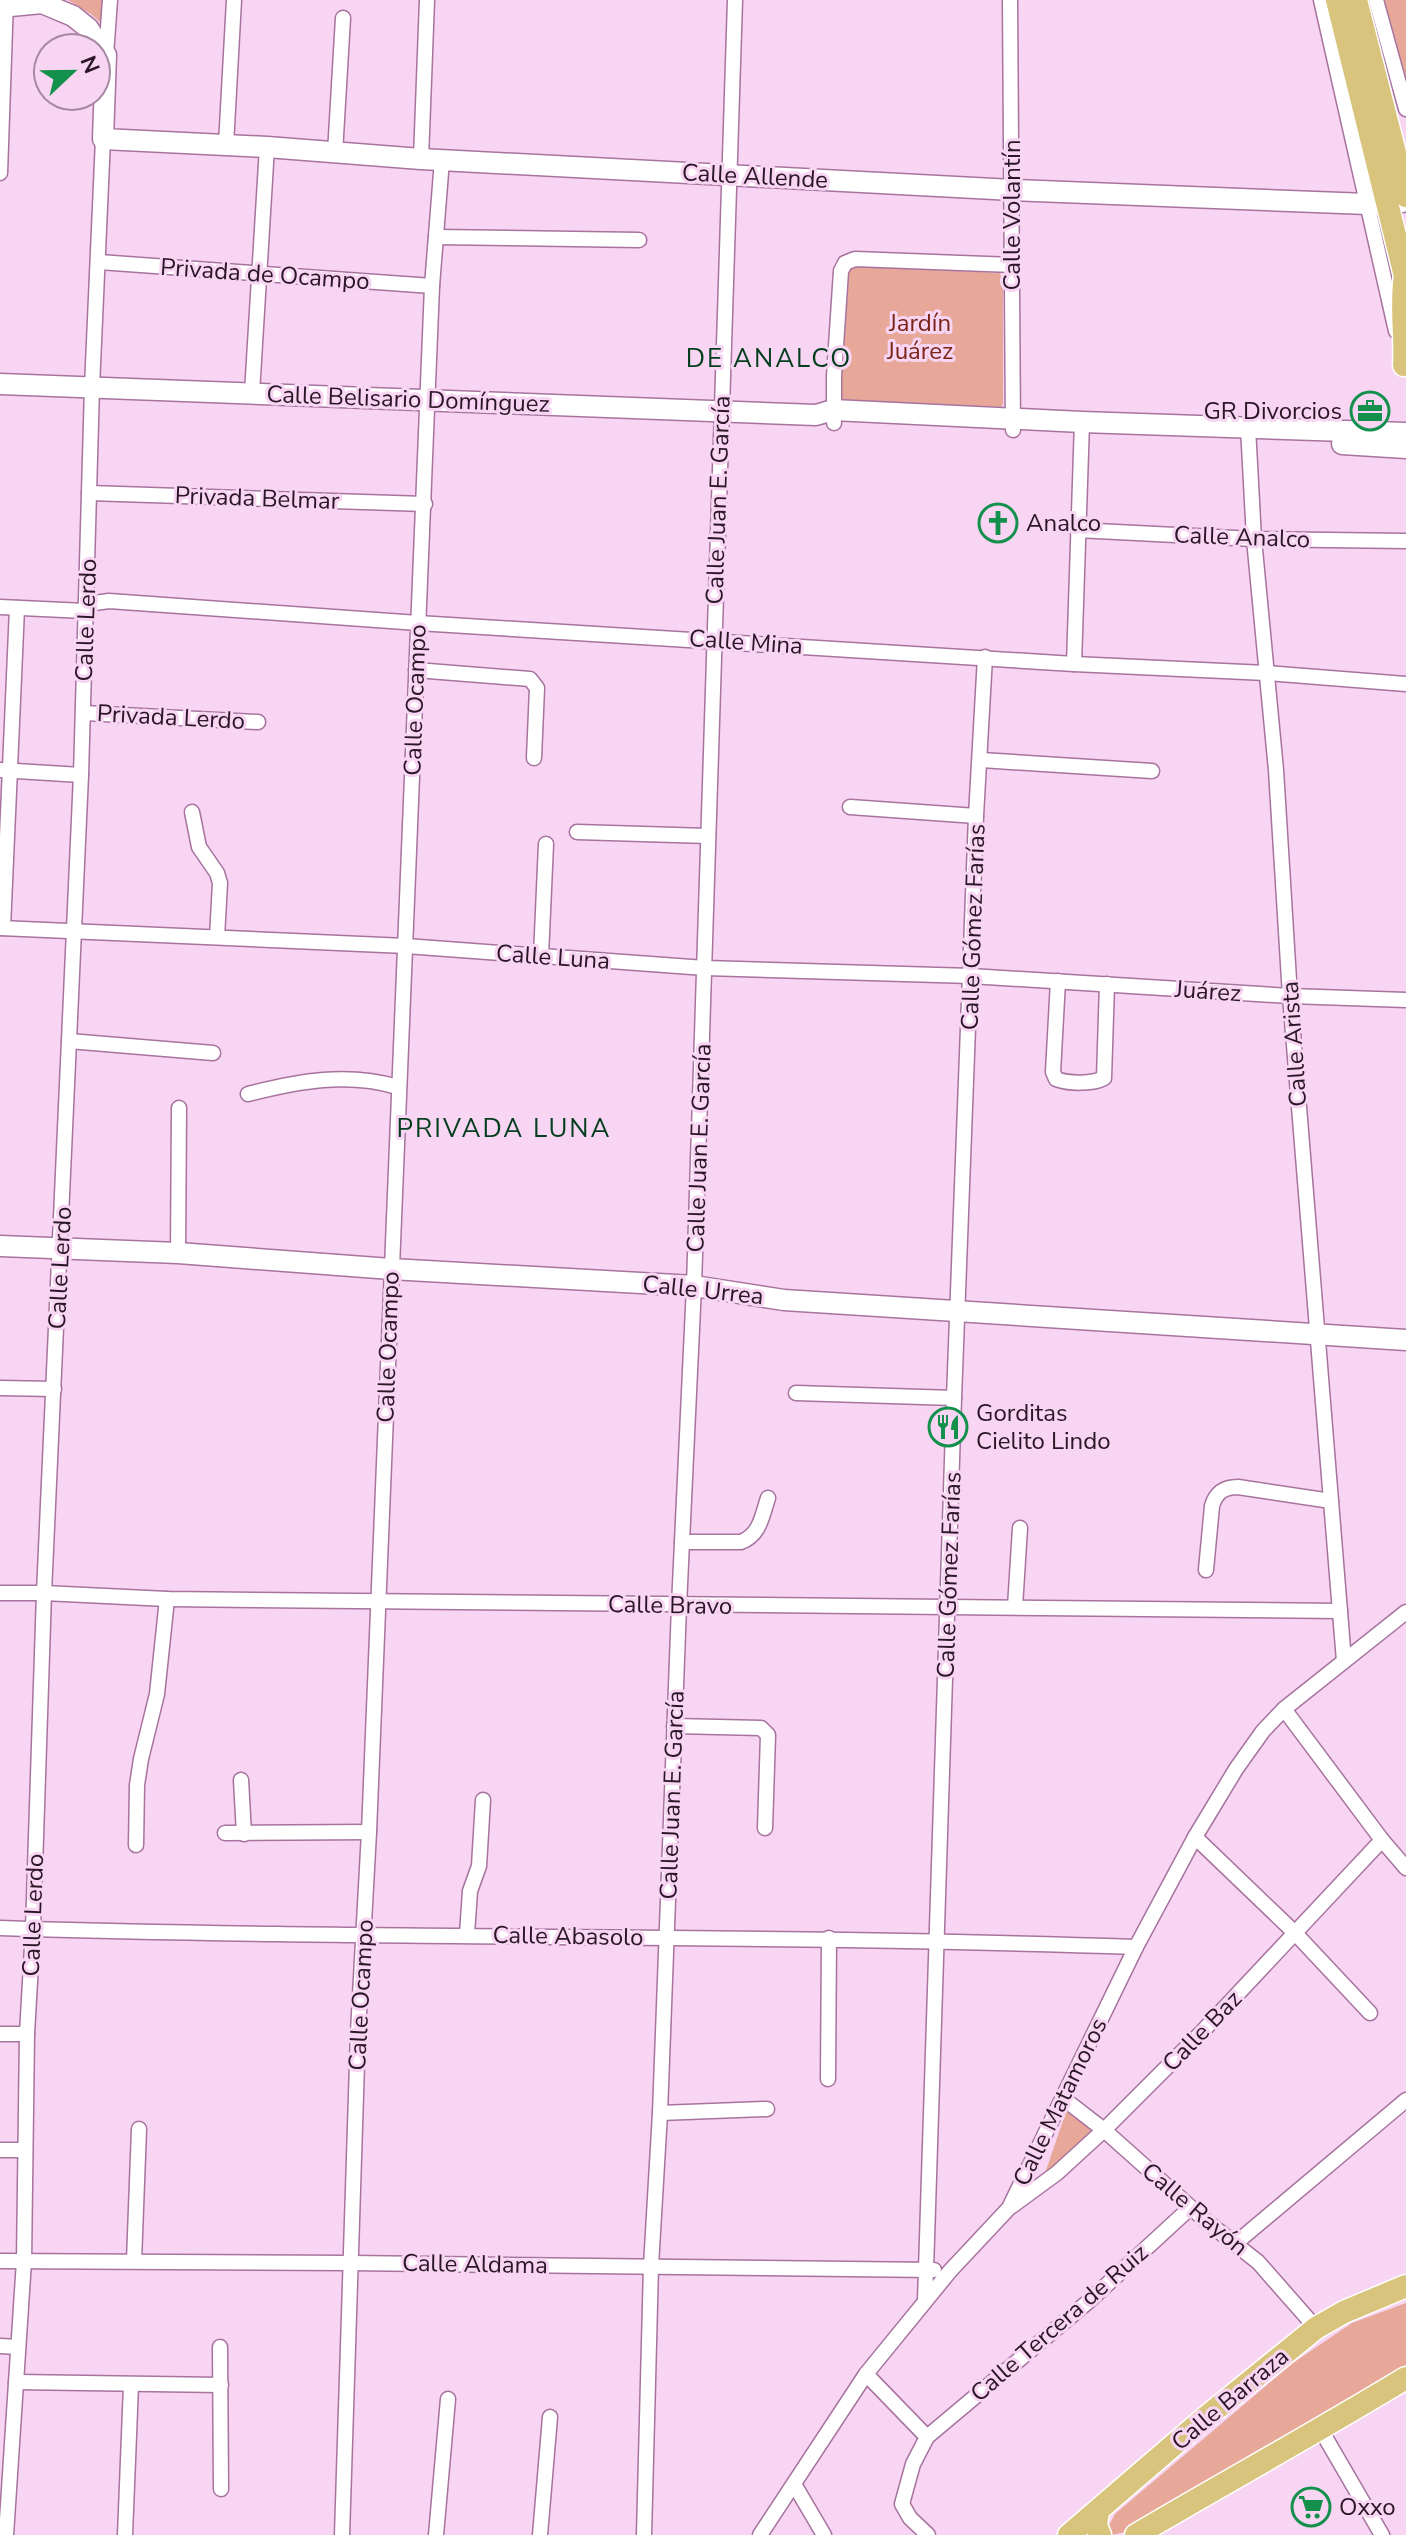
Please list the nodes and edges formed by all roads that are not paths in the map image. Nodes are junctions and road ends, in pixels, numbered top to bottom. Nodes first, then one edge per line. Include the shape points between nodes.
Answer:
1 (110, 0) edge
2 (234, 0) edge
3 (427, 0) edge
4 (735, 0) edge
5 (1010, 0) edge
6 (1321, 0) edge
7 (1337, 0) edge
8 (1356, 0) edge
9 (1376, 0) edge
10 (44, 2) edge
11 (4, 4) edge
12 (343, 18) dead end
13 (91, 32) edge
14 (108, 32) edge
15 (1406, 109) edge
16 (104, 112) edge
17 (103, 139) junction
18 (226, 145) junction
19 (267, 147) junction
20 (335, 153) junction
21 (431, 160) junction
22 (0, 173) edge
23 (730, 175) junction
24 (1013, 190) junction
25 (1392, 201) edge
26 (436, 237) junction
27 (639, 240) dead end
28 (99, 262) junction
29 (1013, 265) junction
30 (261, 273) junction
31 (1406, 278) edge
32 (432, 286) junction
33 (1405, 370) edge
34 (0, 384) edge
35 (92, 387) junction
36 (252, 393) junction
37 (427, 401) junction
38 (721, 410) junction
39 (828, 416) junction
40 (1013, 424) junction
41 (1082, 428) junction
42 (1248, 433) junction
43 (1406, 433) edge
44 (1406, 448) edge
45 (89, 493) junction
46 (425, 504) junction
47 (1077, 530) junction
48 (1254, 539) junction
49 (1406, 541) edge
50 (0, 607) edge
51 (17, 608) junction
52 (86, 608) junction
53 (418, 623) junction
54 (714, 640) junction
55 (985, 657) junction
56 (1074, 664) junction
57 (416, 670) junction
58 (1266, 673) junction
59 (1406, 684) edge
60 (84, 713) junction
61 (258, 722) dead end
62 (534, 758) dead end
63 (981, 760) junction
64 (5, 770) edge
65 (1152, 771) dead end
66 (81, 775) junction
67 (850, 807) dead end
68 (192, 812) dead end
69 (976, 816) junction
70 (577, 832) dead end
71 (708, 836) junction
72 (546, 844) dead end
73 (2, 928) edge
74 (74, 932) junction
75 (217, 937) junction
76 (406, 946) junction
77 (541, 956) junction
78 (705, 968) junction
79 (971, 976) junction
80 (1058, 981) junction
81 (1107, 984) junction
82 (1290, 996) junction
83 (1406, 1000) edge
84 (69, 1041) junction
85 (213, 1053) dead end
86 (398, 1087) junction
87 (248, 1094) dead end
88 (179, 1108) dead end
89 (0, 1246) edge
90 (62, 1248) junction
91 (178, 1253) junction
92 (391, 1269) junction
93 (694, 1286) junction
94 (959, 1311) junction
95 (1318, 1335) junction
96 (1406, 1340) edge
97 (0, 1388) edge
98 (54, 1389) junction
99 (796, 1393) dead end
100 (954, 1398) junction
101 (768, 1498) dead end
102 (1331, 1501) junction
103 (1020, 1528) dead end
104 (682, 1542) junction
105 (1206, 1570) dead end
106 (0, 1593) edge
107 (44, 1593) junction
108 (167, 1599) junction
109 (378, 1601) junction
110 (679, 1606) junction
111 (1015, 1607) junction
112 (947, 1608) junction
113 (1340, 1611) junction
114 (1406, 1612) edge
115 (1344, 1661) junction
116 (1284, 1709) junction
117 (674, 1726) junction
118 (241, 1780) dead end
119 (483, 1800) dead end
120 (765, 1828) dead end
121 (369, 1832) junction
122 (225, 1833) dead end
123 (244, 1834) junction
124 (1195, 1837) junction
125 (1382, 1840) junction
126 (136, 1845) dead end
127 (1406, 1868) edge
128 (0, 1928) edge
129 (33, 1929) junction
130 (1295, 1933) junction
131 (365, 1934) junction
132 (467, 1934) junction
133 (666, 1937) junction
134 (829, 1938) junction
135 (937, 1940) junction
136 (1136, 1947) junction
137 (1370, 2013) dead end
138 (0, 2034) edge
139 (27, 2034) junction
140 (828, 2079) dead end
141 (1064, 2099) junction
142 (1406, 2100) edge
143 (767, 2109) dead end
144 (660, 2113) junction
145 (139, 2129) dead end
146 (1104, 2130) junction
147 (0, 2150) edge
148 (24, 2150) junction
149 (1009, 2208) junction
150 (1190, 2208) junction
151 (1236, 2243) junction
152 (0, 2261) edge
153 (24, 2261) junction
154 (134, 2261) junction
155 (350, 2263) junction
156 (651, 2266) junction
157 (925, 2270) junction
158 (950, 2271) junction
159 (1406, 2286) edge
160 (925, 2301) junction
161 (1316, 2328) junction
162 (0, 2346) edge
163 (18, 2347) junction
164 (220, 2347) dead end
165 (866, 2374) junction
166 (1406, 2378) edge
167 (16, 2382) junction
168 (131, 2385) junction
169 (221, 2385) junction
170 (448, 2399) dead end
171 (550, 2417) dead end
172 (1321, 2430) junction
173 (927, 2437) junction
174 (794, 2484) junction
175 (221, 2489) dead end
176 (1095, 2527) edge
177 (6, 2535) edge
178 (125, 2535) edge
179 (342, 2535) edge
180 (436, 2535) edge
181 (540, 2535) edge
182 (644, 2535) edge
183 (760, 2535) edge
184 (824, 2535) edge
185 (928, 2535) edge
186 (1069, 2535) edge
187 (1136, 2535) edge
188 (1382, 2535) edge

1 - 14 street, Calle Lerdo
2 - 18 street
3 - 21 street, Calle Ocampo
4 - 23 street, Calle Juan E. García
5 - 24 street, Calle Volantín
6 - 25 street
7 - 25 main road
8 - 25 main road
9 - 15 street
10 - 11 street
10 - 13 street
11 - 22 street
12 - 20 street
16 - 17 street, Calle Lerdo
17 - 18 street, Calle Allende
17 - 28 street, Calle Lerdo
18 - 19 street, Calle Allende
19 - 20 street, Calle Allende
19 - 30 street
20 - 21 street, Calle Allende
21 - 23 street, Calle Allende
21 - 26 street, Calle Ocampo
23 - 24 street, Calle Allende
23 - 38 street, Calle Juan E. García
24 - 25 street, Calle Allende
24 - 29 street, Calle Volantín
25 - 31 main road
25 - 33 street
26 - 27 street
26 - 32 street, Calle Ocampo
28 - 30 street, Privada de Ocampo
28 - 35 street, Calle Lerdo
29 - 39 street via 855,259 845,263
29 - 40 street, Calle Volantín
30 - 32 street, Privada de Ocampo
30 - 36 street
31 - 33 main road
32 - 37 street, Calle Ocampo
34 - 35 street, Calle Belisario Domínguez
35 - 36 street, Calle Belisario Domínguez
35 - 45 street, Calle Lerdo
36 - 37 street, Calle Belisario Domínguez
37 - 38 street, Calle Belisario Domínguez
37 - 46 street, Calle Ocampo
38 - 39 street, Calle Belisario Domínguez
38 - 54 street, Calle Juan E. García
39 - 40 street, Calle Belisario Domínguez
40 - 41 street, Calle Belisario Domínguez
41 - 42 street, Calle Belisario Domínguez
41 - 47 street
42 - 43 street, Calle Belisario Domínguez
42 - 44 street, Calle Belisario Domínguez
42 - 48 street, Calle Arista
45 - 46 street, Privada Belmar
45 - 52 street, Calle Lerdo
46 - 53 street, Calle Ocampo
47 - 48 street, Calle Analco
47 - 56 street
48 - 49 street, Calle Analco
48 - 58 street, Calle Arista
50 - 51 street, Calle Mina
51 - 52 street, Calle Mina
51 - 64 street
52 - 53 street, Calle Mina via 109,601
52 - 60 street, Calle Lerdo
53 - 54 street, Calle Mina
53 - 57 street, Calle Ocampo
54 - 55 street, Calle Mina
54 - 71 street, Calle Juan E. García
55 - 56 street, Calle Mina
55 - 63 street, Calle Gómez Farías
56 - 58 street, Calle Mina
57 - 62 street via 535,682
57 - 76 street, Calle Ocampo
58 - 59 street, Calle Mina
58 - 82 street, Calle Arista
60 - 61 street, Privada Lerdo
60 - 66 street, Calle Lerdo
63 - 65 street
63 - 69 street, Calle Gómez Farías
64 - 66 street
64 - 73 street
66 - 74 street, Calle Lerdo
67 - 69 street
68 - 75 street via 199,847 219,877
69 - 79 street, Calle Gómez Farías
70 - 71 street
71 - 78 street, Calle Juan E. García
72 - 77 street
73 - 74 street, Calle Luna
74 - 75 street, Calle Luna
74 - 84 street, Calle Lerdo
75 - 76 street, Calle Luna
76 - 77 street, Calle Luna
76 - 86 street, Calle Ocampo
77 - 78 street, Calle Luna
78 - 79 street, Calle Luna
78 - 93 street, Calle Juan E. García
79 - 80 street, Calle Luna
79 - 94 street, Calle Gómez Farías
80 - 81 street, Calle Luna
80 - 81 street via 1053,1072 1065,1082 1104,1078
81 - 82 street, Juárez
82 - 83 street, Juárez
82 - 95 street, Calle Arista
84 - 85 street
84 - 90 street, Calle Lerdo
86 - 87 street via 321,1078
86 - 92 street, Calle Ocampo
88 - 91 street
89 - 90 street, Calle Urrea
90 - 91 street, Calle Urrea
90 - 98 street, Calle Lerdo
91 - 92 street, Calle Urrea
92 - 93 street, Calle Urrea
92 - 109 street, Calle Ocampo
93 - 94 street, Calle Urrea via 784,1300
93 - 104 street, Calle Juan E. García
94 - 95 street, Calle Urrea
94 - 100 street, Calle Gómez Farías
95 - 96 street, Calle Urrea
95 - 102 street, Calle Arista
97 - 98 street
98 - 107 street, Calle Lerdo
99 - 100 street
100 - 112 street, Calle Gómez Farías
101 - 104 street via 751,1538
102 - 105 street via 1223,1489 1212,1506
102 - 113 street, Calle Arista
103 - 111 street
104 - 110 street, Calle Juan E. García
106 - 107 street, Calle Bravo
107 - 108 street, Calle Bravo
107 - 129 street, Calle Lerdo
108 - 109 street, Calle Bravo
108 - 126 street via 159,1682 137,1785
109 - 110 street, Calle Bravo
109 - 121 street, Calle Ocampo
110 - 112 street, Calle Bravo
110 - 117 street, Calle Juan E. García
111 - 112 street, Calle Bravo
111 - 113 street, Calle Bravo
112 - 135 street, Calle Gómez Farías
113 - 115 street, Calle Arista
114 - 115 street
115 - 116 street, Calle Matamoros
116 - 124 street, Calle Matamoros via 1236,1769
116 - 125 street
117 - 120 street via 766,1731
117 - 133 street, Calle Juan E. García
118 - 123 street
119 - 132 street
121 - 123 street
121 - 131 street, Calle Ocampo
122 - 123 street
124 - 130 street
124 - 136 street, Calle Matamoros
125 - 127 street
125 - 130 street, Calle Baz
128 - 129 street, Calle Abasolo
129 - 131 street, Calle Abasolo
129 - 139 street, Calle Lerdo
130 - 137 street
130 - 146 street, Calle Baz
131 - 132 street, Calle Abasolo
131 - 155 street, Calle Ocampo
132 - 133 street, Calle Abasolo
133 - 134 street, Calle Abasolo
133 - 144 street, Calle Juan E. García
134 - 135 street, Calle Abasolo
134 - 140 street
135 - 136 street, Calle Abasolo
135 - 157 street, Calle Gómez Farías
136 - 141 street, Calle Matamoros
138 - 139 street
139 - 148 street, Calle Lerdo
141 - 146 street, Calle Rayón
141 - 149 street, Calle Matamoros
142 - 151 street
143 - 144 street
144 - 156 street, Calle Juan E. García
145 - 154 street
146 - 149 street, Calle Baz
146 - 150 street, Calle Rayón
147 - 148 street
148 - 153 street, Calle Lerdo
149 - 158 street, Calle Matamoros
150 - 151 street, Calle Rayón
150 - 173 street, Calle Tercera de Ruiz
151 - 161 street, Calle Rayón
152 - 153 street, Calle Aldama
153 - 154 street, Calle Aldama
153 - 163 street, Calle Lerdo
154 - 155 street, Calle Aldama
155 - 156 street, Calle Aldama
155 - 179 street, Calle Ocampo
156 - 157 street, Calle Aldama
156 - 182 street, Calle Juan E. García
157 - 158 street, Calle Aldama
157 - 160 street, Calle Gómez Farías
158 - 160 street, Calle Matamoros
159 - 161 main road, Calle Barraza
160 - 165 street, Calle Matamoros
161 - 176 main road, Calle Barraza via 1205,2418
162 - 163 street
163 - 167 street, Calle Lerdo
164 - 169 street
165 - 173 street
165 - 174 street, Calle Matamoros
166 - 172 main road
167 - 168 street
167 - 177 street, Calle Lerdo
168 - 169 street
168 - 178 street
169 - 175 street
170 - 180 street
171 - 181 street
172 - 187 main road
172 - 188 street
173 - 185 street via 902,2504
174 - 183 street, Calle Matamoros
174 - 184 street
176 - 186 main road, Calle Barraza

